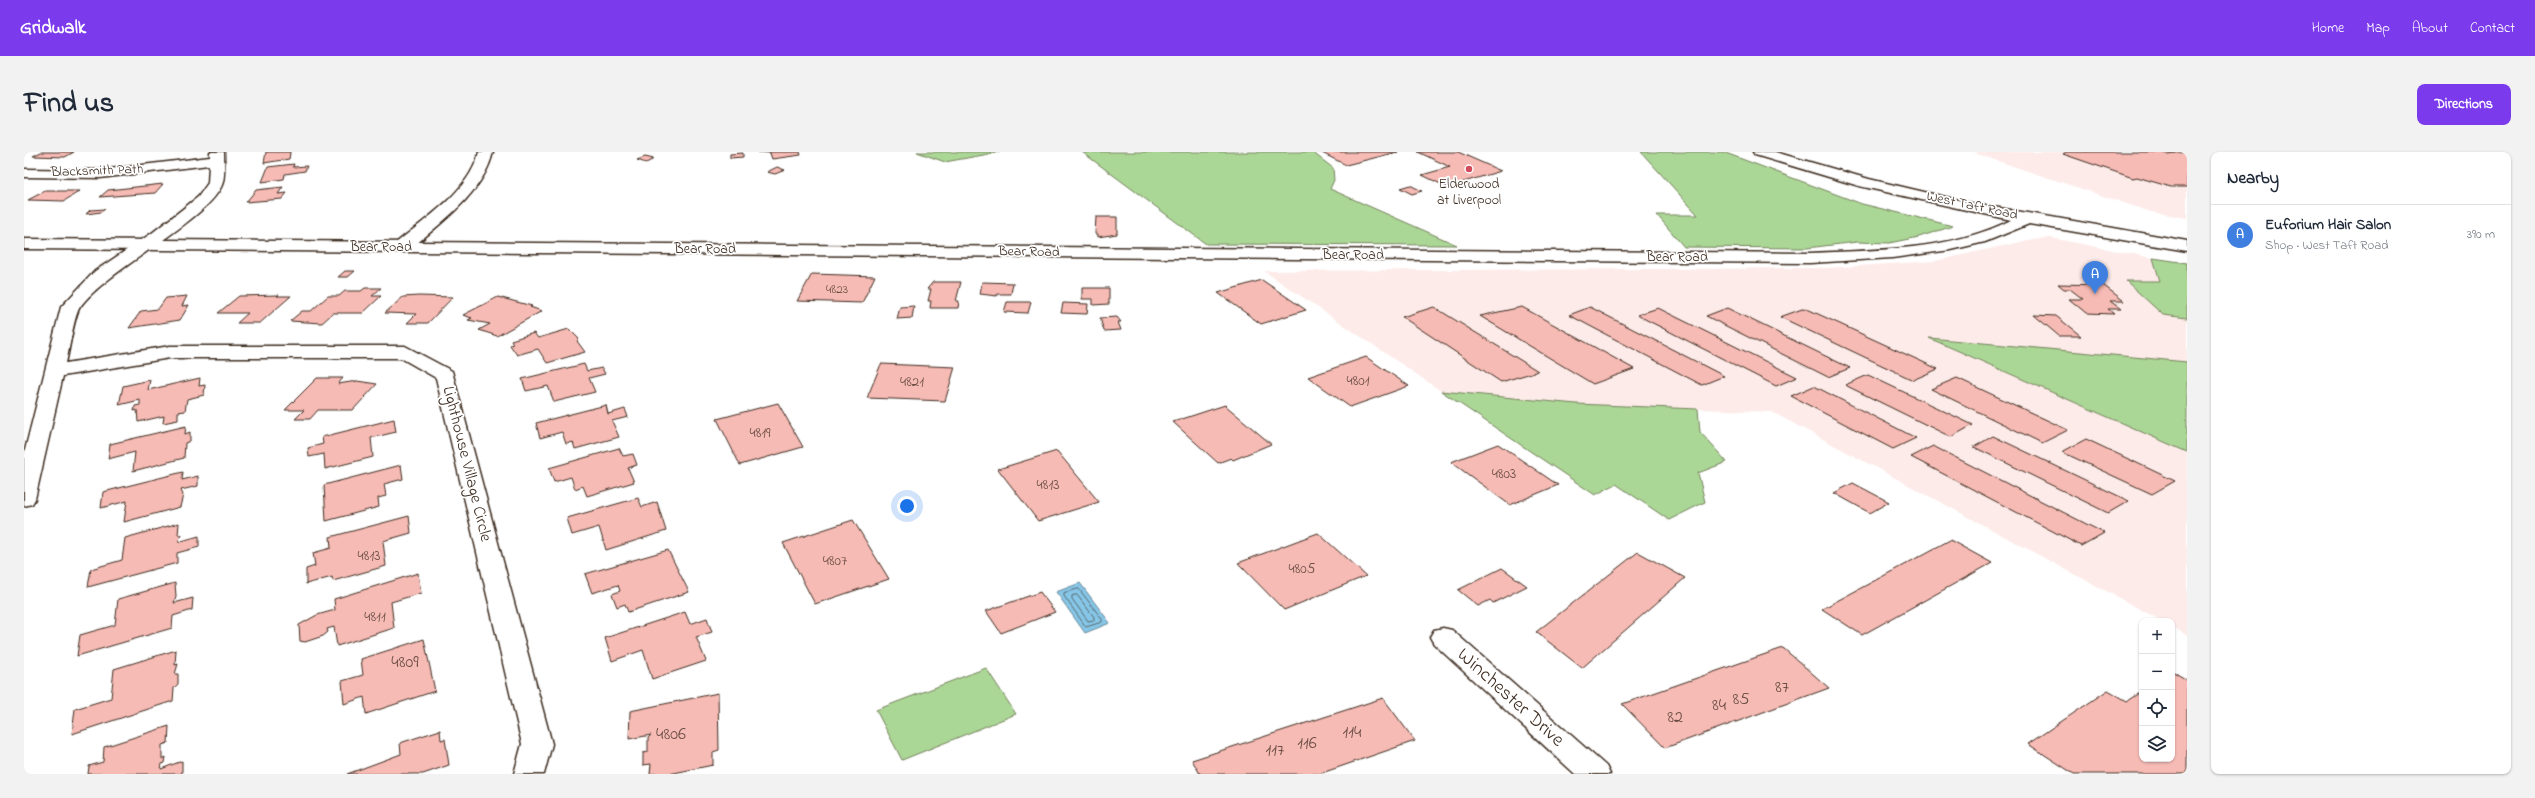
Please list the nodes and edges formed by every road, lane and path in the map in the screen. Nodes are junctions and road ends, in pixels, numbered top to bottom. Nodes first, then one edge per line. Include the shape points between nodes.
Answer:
1 (486, 152) edge
2 (1760, 152) edge
3 (217, 156) edge
4 (24, 173) edge
5 (2028, 218) junction
6 (24, 244) edge
7 (146, 245) junction
8 (2187, 246) edge
9 (402, 247) junction
10 (56, 371) junction
11 (24, 499) edge
12 (1443, 637) dead end
13 (529, 774) edge
14 (1595, 774) edge

1 - 9 street via 483,167 462,193
2 - 5 street, West Taft Road via 1919,195
3 - 4 street, Blacksmith Path via 100,174
3 - 7 street via 215,183 203,200
5 - 8 street, West Taft Road
5 - 9 street, Bear Road via 1998,232 1953,244 1909,251 1810,258
6 - 7 street, Bear Road
7 - 9 street, Bear Road
7 - 10 street via 101,275 70,307
10 - 11 street
10 - 13 street, Lighthouse Village Circle via 170,352 405,352 445,375 536,744
12 - 14 street, Winchester Drive

